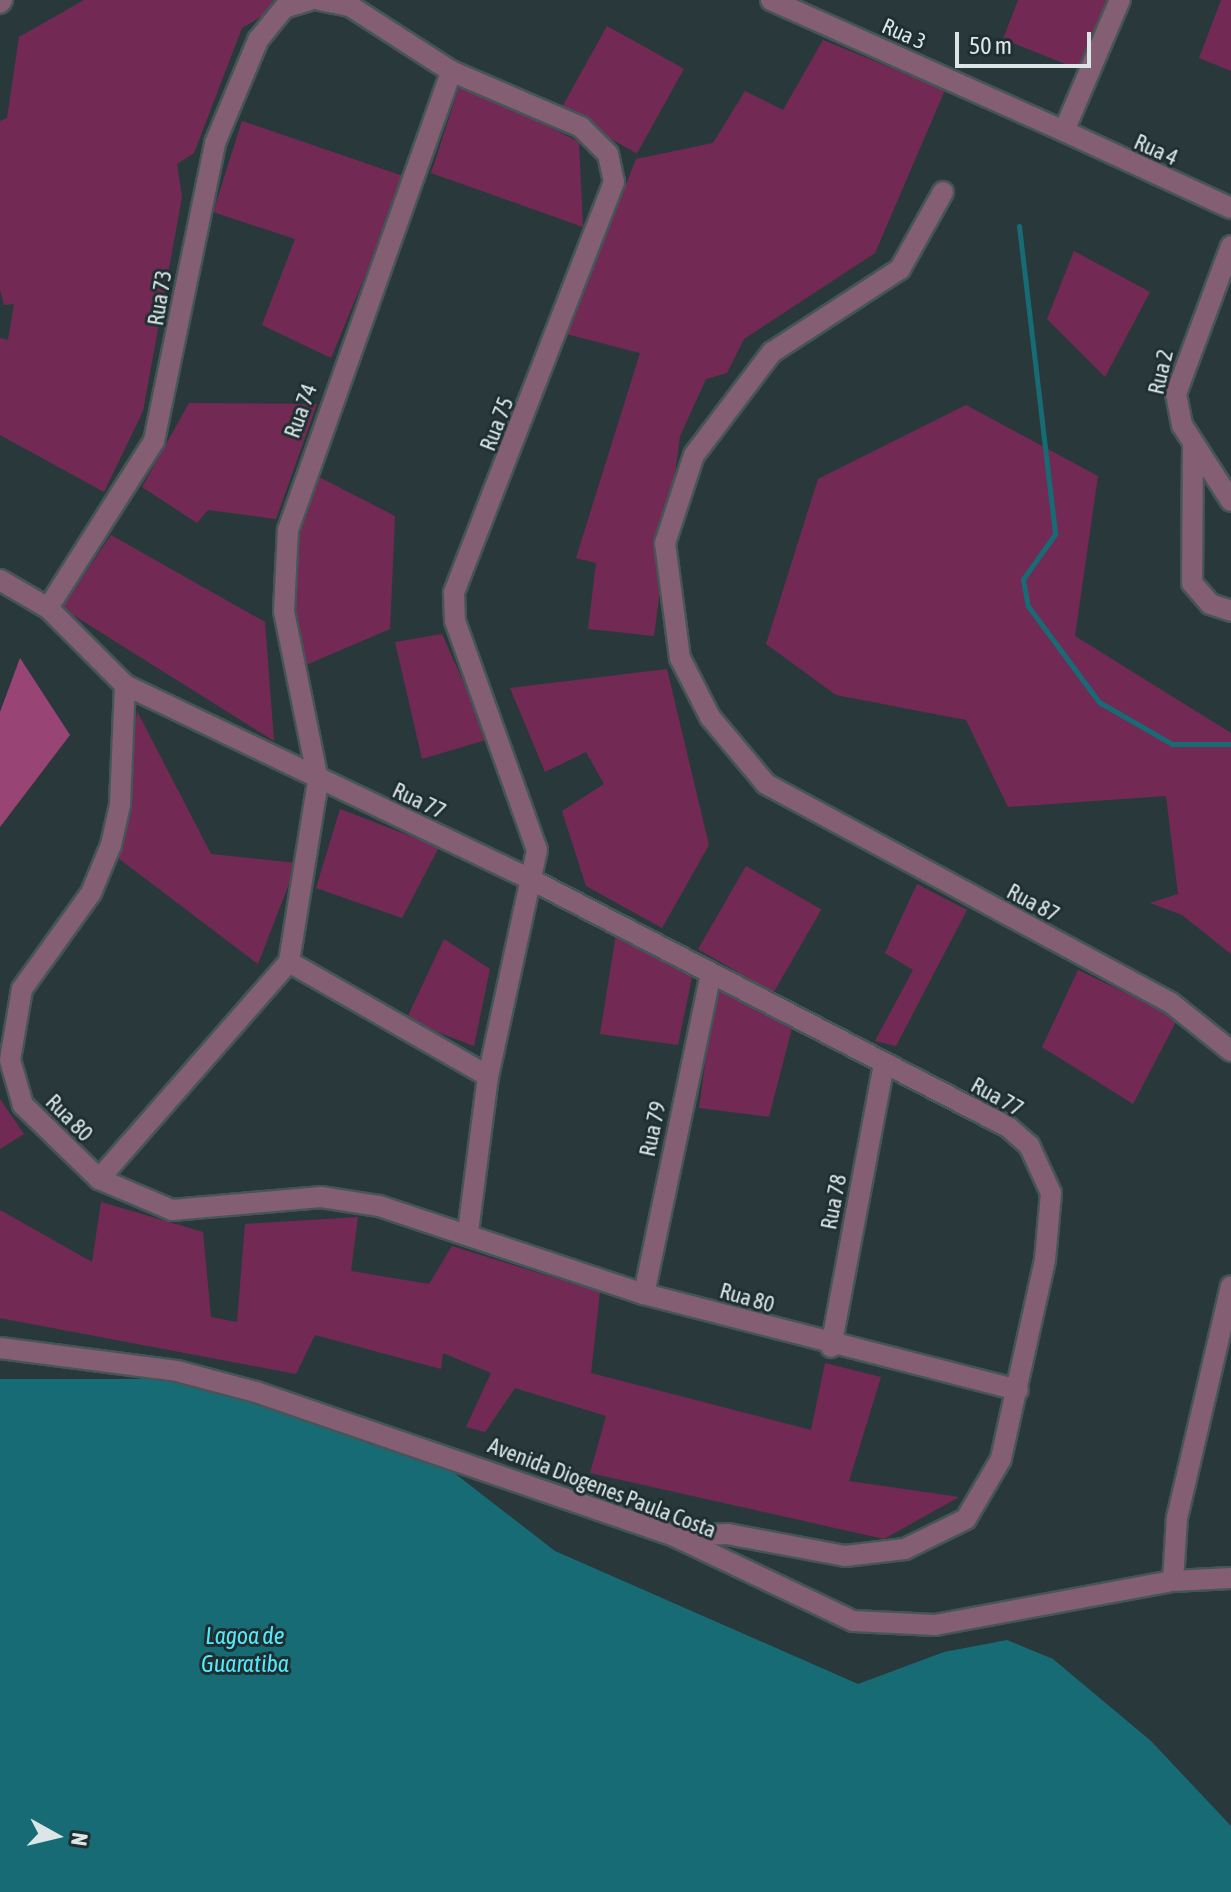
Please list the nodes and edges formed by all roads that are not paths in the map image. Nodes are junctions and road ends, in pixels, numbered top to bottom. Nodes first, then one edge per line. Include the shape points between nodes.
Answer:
1 (310, 0) edge
2 (319, 0) edge
3 (771, 0) edge
4 (1120, 0) edge
5 (451, 71) junction
6 (1064, 131) junction
7 (943, 192) dead end
8 (1231, 208) edge
9 (1231, 246) edge
10 (1193, 444) junction
11 (1231, 501) edge
12 (0, 580) edge
13 (48, 608) junction
14 (1231, 611) edge
15 (125, 685) junction
16 (318, 780) junction
17 (528, 878) junction
18 (289, 962) junction
19 (711, 974) junction
20 (1231, 1051) edge
21 (884, 1065) junction
22 (488, 1076) junction
23 (99, 1179) junction
24 (468, 1233) junction
25 (1231, 1286) edge
26 (644, 1294) junction
27 (831, 1347) junction
28 (0, 1348) edge
29 (1018, 1390) junction
30 (674, 1536) junction
31 (1231, 1578) edge
32 (1173, 1581) junction

1 - 13 street, Rua 73 via 284,8 258,40 215,143 154,441
2 - 5 street via 350,6
3 - 6 street, Rua 3
4 - 6 street
5 - 16 street, Rua 74 via 288,530 284,611
5 - 17 street, Rua 75 via 597,137 614,182 454,593 460,636 533,822 537,866
6 - 8 street, Rua 4
7 - 20 street, Rua 87 via 900,269 772,352 694,455 665,543 669,615 692,686 733,750 804,810 1171,1003
9 - 10 street, Rua 2 via 1176,394 1177,414
10 - 11 street, Rua 2
10 - 14 street via 1192,583 1210,604
12 - 13 street
13 - 15 street
15 - 16 street
15 - 23 street, Rua 80 via 120,805 111,845 91,893 22,989 10,1060 23,1105
16 - 17 street, Rua 77
16 - 18 street
17 - 19 street, Rua 77
17 - 22 street
18 - 22 street
18 - 23 street
19 - 21 street, Rua 77
19 - 26 street, Rua 79
21 - 27 street, Rua 78
21 - 29 street, Rua 77 via 1008,1127 1044,1167 1051,1224
22 - 24 street
23 - 24 street, Rua 80 via 140,1203 172,1210 321,1197
24 - 26 street, Rua 80 via 517,1257
25 - 32 street via 1177,1518
26 - 27 street, Rua 80
27 - 29 street, Rua 80
28 - 30 street, Avenida Diogenes Paula Costa via 217,1380
29 - 30 street, Rua 77 via 987,1491 966,1519 936,1537 845,1556 728,1534
30 - 32 street, Avenida Diogenes Paula Costa via 853,1621 900,1627
31 - 32 street, Avenida Diogenes Paula Costa

